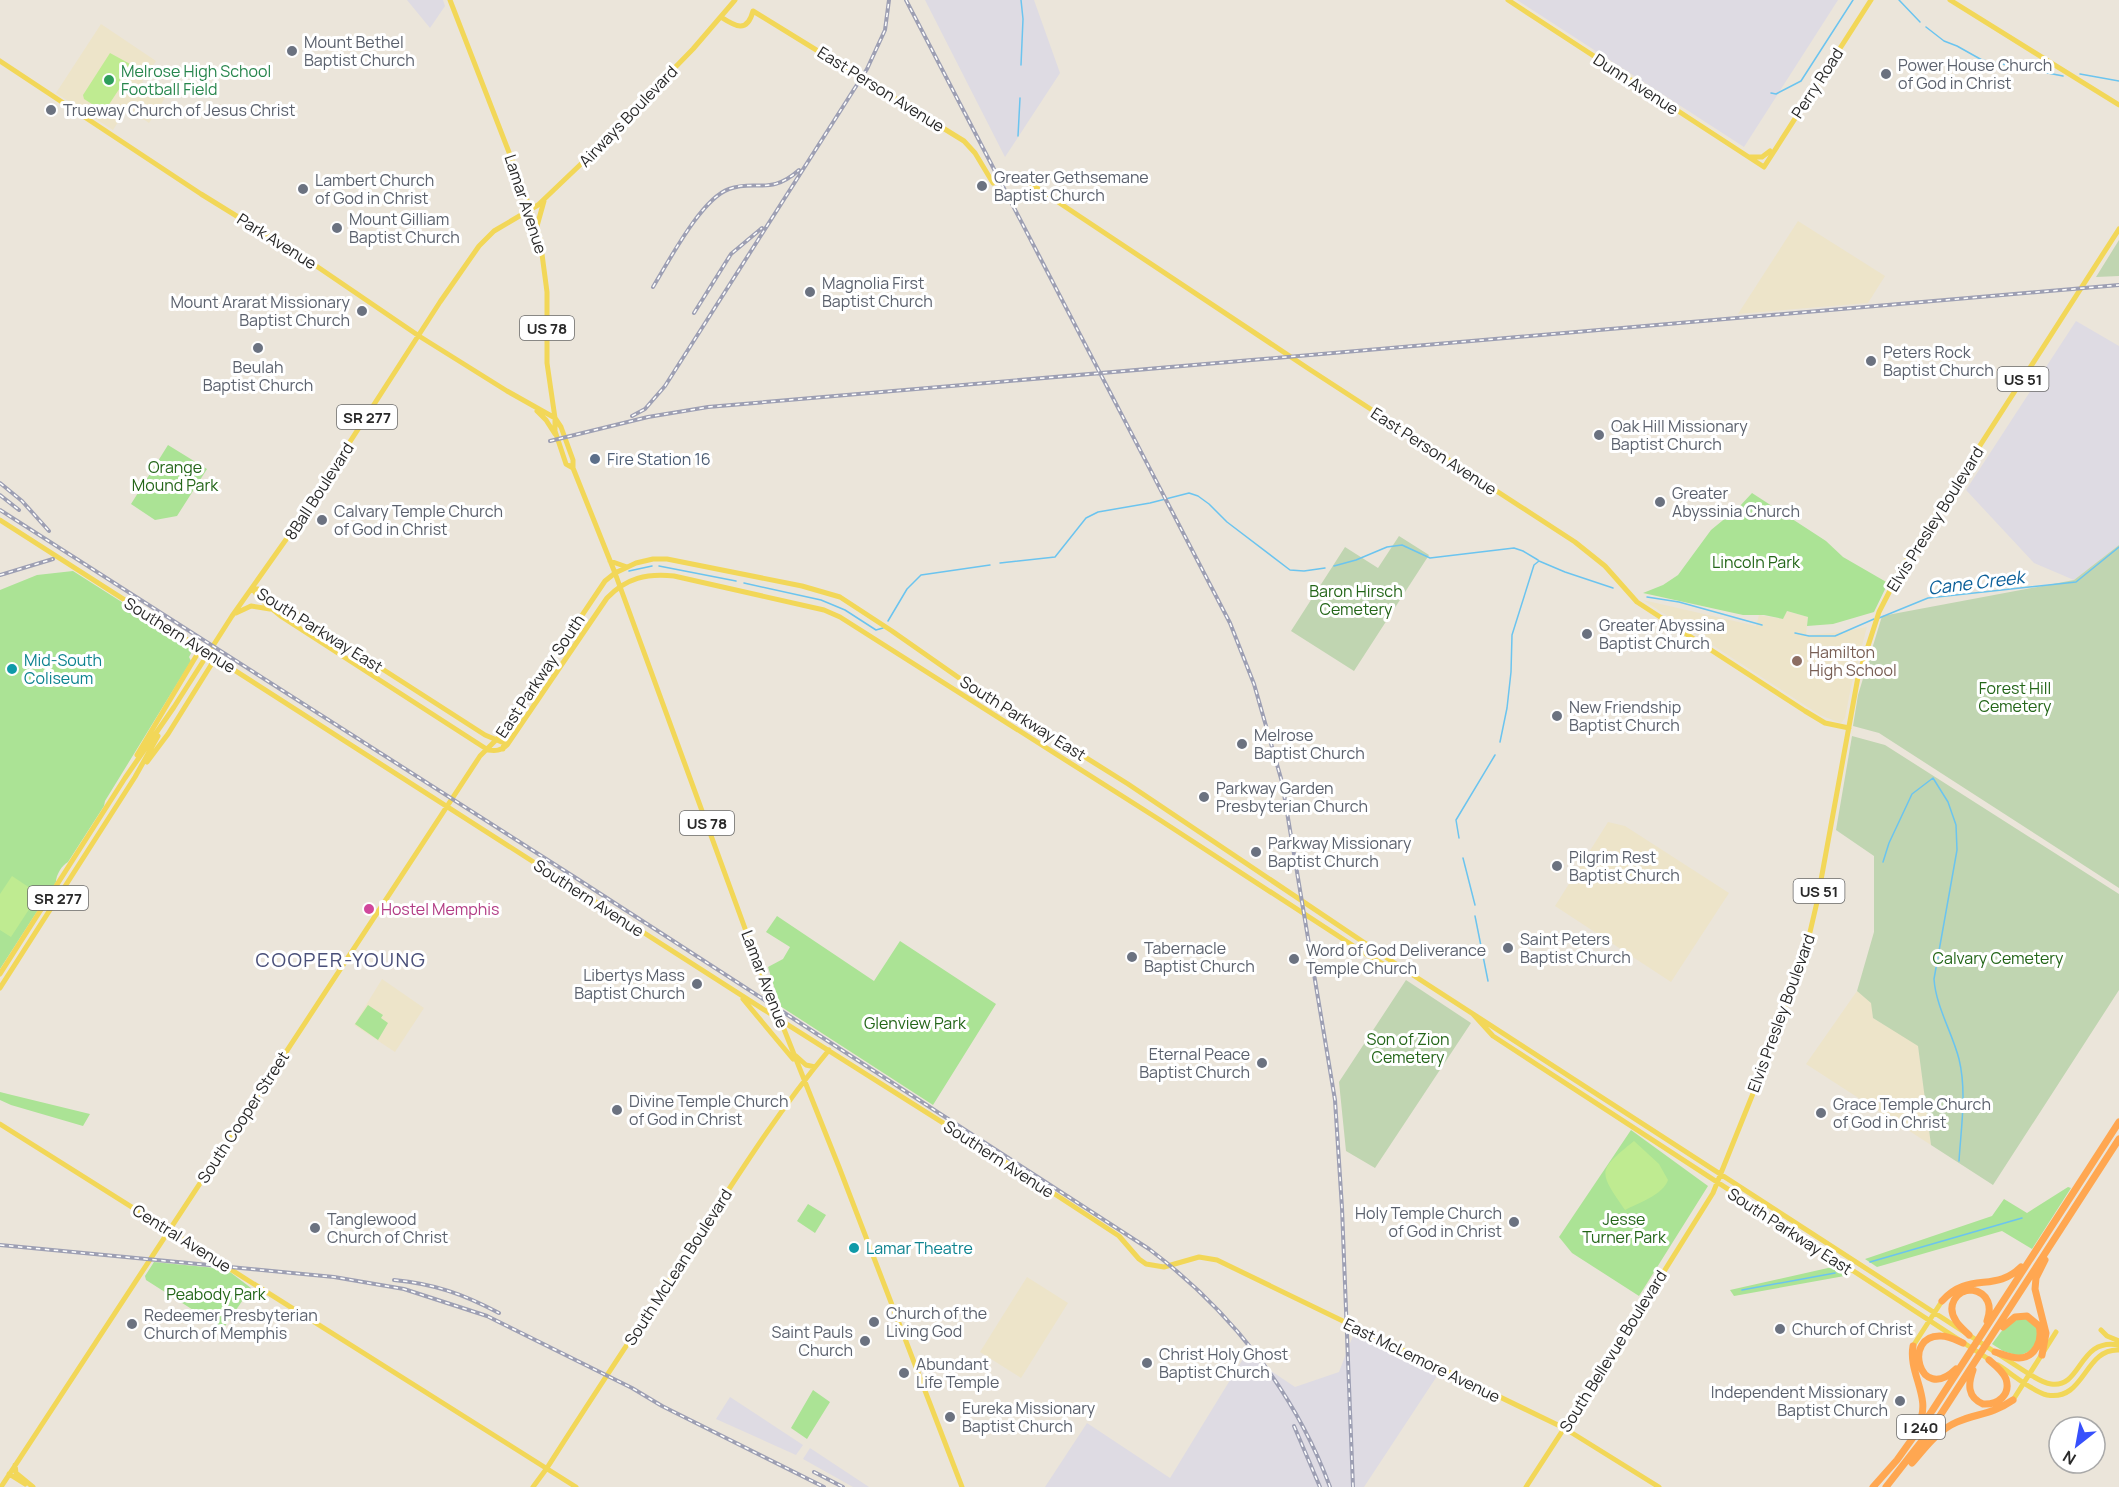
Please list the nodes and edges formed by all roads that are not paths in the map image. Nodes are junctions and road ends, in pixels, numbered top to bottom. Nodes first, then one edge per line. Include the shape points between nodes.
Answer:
1 (450, 0) edge
2 (735, 0) edge
3 (1508, 0) edge
4 (1871, 0) edge
5 (1950, 0) edge
6 (721, 17) junction
7 (0, 61) edge
8 (2119, 105) edge
9 (1781, 139) junction
10 (1748, 157) junction
11 (1764, 167) joint
12 (527, 201) junction
13 (543, 201) junction
14 (530, 210) junction
15 (536, 227) junction
16 (2119, 229) edge
17 (419, 336) junction
18 (529, 404) junction
19 (555, 418) junction
20 (557, 437) junction
21 (573, 468) junction
22 (0, 520) edge
23 (610, 561) junction
24 (625, 568) junction
25 (615, 573) junction
26 (628, 581) junction
27 (620, 586) junction
28 (252, 588) junction
29 (273, 610) junction
30 (232, 616) junction
31 (201, 648) junction
32 (350, 648) junction
33 (216, 657) junction
34 (344, 657) junction
35 (174, 708) junction
36 (1849, 728) junction
37 (497, 739) junction
38 (503, 749) junction
39 (488, 750) junction
40 (135, 777) junction
41 (125, 778) junction
42 (448, 806) junction
43 (1399, 966) junction
44 (0, 974) edge
45 (0, 988) edge
46 (738, 993) junction
47 (1465, 1006) junction
48 (815, 1042) junction
49 (828, 1050) junction
50 (793, 1053) junction
51 (797, 1063) junction
52 (817, 1064) junction
53 (804, 1079) junction
54 (2119, 1122) edge
55 (0, 1124) edge
56 (2119, 1139) edge
57 (1720, 1174) junction
58 (1717, 1183) junction
59 (170, 1230) junction
60 (2055, 1240) junction
61 (2032, 1257) junction
62 (1178, 1263) joint
63 (1942, 1301) joint
64 (1934, 1313) junction
65 (1929, 1320) junction
66 (2101, 1330) dead end
67 (2056, 1332) dead end
68 (1982, 1334) junction
69 (1969, 1335) junction
70 (1991, 1340) junction
71 (1963, 1343) junction
72 (2119, 1343) edge
73 (1913, 1346) joint
74 (2119, 1350) edge
75 (1995, 1352) junction
76 (2042, 1355) junction
77 (1989, 1360) junction
78 (1962, 1363) junction
79 (1975, 1364) junction
80 (2029, 1374) junction
81 (2025, 1382) junction
82 (2013, 1400) joint
83 (1564, 1428) junction
84 (1909, 1443) junction
85 (15, 1465) junction
86 (547, 1468) junction
87 (9, 1474) junction
88 (1, 1487) edge
89 (31, 1487) edge
90 (533, 1487) edge
91 (576, 1487) edge
92 (962, 1487) edge
93 (1526, 1487) edge
94 (1659, 1487) edge
95 (1873, 1487) edge
96 (1886, 1487) edge

1 - 12 main road, Lamar Avenue / US 78
2 - 6 main road, Airways Boulevard
3 - 10 main road, Dunn Avenue
4 - 9 main road, Perry Road
5 - 8 main road
6 - 13 main road, Airways Boulevard
6 - 36 main road, East Person Avenue via 742,26 753,11 964,141 993,183 1015,176 1575,542 1605,566 1637,602 1825,723
7 - 17 main road, Park Avenue
9 - 10 main road via 1768,155
9 - 11 main road, Perry Road
10 - 11 main road, Dunn Avenue
12 - 13 main road
12 - 14 main road, Lamar Avenue / US 78
13 - 14 main road, Airways Boulevard
13 - 15 main road
14 - 15 main road, Lamar Avenue / US 78
14 - 17 main road, SR 277 via 494,231 479,246
15 - 19 main road, Lamar Avenue / US 78 via 547,289 547,363
16 - 36 main road, Elvis Presley Boulevard / US 51 via 1902,567 1879,612 1858,677
17 - 18 main road, Park Avenue
17 - 28 main road, 8Ball Boulevard / SR 277 via 332,473
18 - 19 main road, Park Avenue
18 - 20 main road
19 - 20 main road, Lamar Avenue / US 78
19 - 21 main road, Lamar Avenue / US 78
20 - 21 main road, Lamar Avenue / US 78 via 566,464
21 - 23 main road, Lamar Avenue / US 78
22 - 31 main road, Southern Avenue
23 - 24 main road
23 - 25 main road, Lamar Avenue / US 78
24 - 25 main road, South Parkway East
24 - 26 main road
24 - 43 main road, South Parkway East via 667,559 840,597
25 - 27 main road, Lamar Avenue / US 78
25 - 37 main road, East Parkway South via 605,581
26 - 27 main road, South Parkway East
26 - 43 main road, South Parkway East via 655,574 674,576 840,617 1372,958 1387,966
27 - 38 main road, East Parkway South via 603,604
27 - 50 main road, Lamar Avenue / US 78
28 - 29 main road, South Parkway East
28 - 30 main road, SR 277
28 - 32 main road, South Parkway East
29 - 30 main road via 251,606
29 - 34 main road, South Parkway East
30 - 35 main road, SR 277
31 - 33 main road, Southern Avenue
31 - 41 main road
32 - 34 main road
32 - 37 main road, South Parkway East
33 - 40 main road via 168,734
33 - 42 main road, Southern Avenue
34 - 39 main road, South Parkway East
35 - 40 main road, SR 277
35 - 41 main road, SR 277
36 - 57 main road, Elvis Presley Boulevard / US 51 via 1807,945
37 - 38 main road via 504,743
37 - 39 main road, East Parkway South
38 - 39 main road, East Parkway South
39 - 42 main road, South Cooper Street via 480,756
40 - 45 main road, SR 277
41 - 44 main road, SR 277
42 - 46 main road, Southern Avenue
42 - 59 main road, South Cooper Street
43 - 47 main road, South Parkway East
46 - 48 main road, Southern Avenue
46 - 51 main road
47 - 57 main road, South Parkway East
47 - 58 main road, South Parkway East via 1493,1036
48 - 49 main road, Southern Avenue
48 - 52 main road via 819,1049
49 - 52 main road, South McLean Boulevard
49 - 62 main road, Southern Avenue via 1119,1236 1146,1264 1164,1267
50 - 51 main road, Lamar Avenue / US 78
50 - 52 main road via 802,1062
51 - 53 main road, Lamar Avenue / US 78
52 - 53 main road, South McLean Boulevard
53 - 86 main road, South McLean Boulevard
53 - 92 main road, Lamar Avenue / US 78
54 - 61 highway, I 240
55 - 59 main road, Central Avenue
56 - 60 highway, I 240
57 - 58 main road, Elvis Presley Boulevard / US 51
57 - 64 main road, South Parkway East
58 - 65 main road, South Parkway East
58 - 83 main road, South Bellevue Boulevard / US 51
59 - 85 main road, South Cooper Street
59 - 86 main road, Central Avenue
60 - 70 highway, I 240
60 - 76 highway via 2035,1283 2034,1293 2046,1333
61 - 63 highway via 2007,1278 1962,1286
61 - 68 highway, I 240
62 - 83 main road, East McLemore Avenue via 1199,1257 1217,1260
63 - 64 main road
64 - 65 main road
64 - 69 main road, South Parkway East
65 - 71 main road, South Parkway East
65 - 73 main road
66 - 72 main road, South Parkway East
67 - 76 main road
68 - 69 highway via 1989,1303 1981,1293 1968,1290 1955,1297 1952,1309 1956,1321
68 - 78 highway, I 240
69 - 75 main road, South Parkway East
70 - 75 highway via 2017,1316 2032,1318 2040,1329 2038,1345 2028,1356 2014,1358
70 - 79 highway, I 240
71 - 77 main road, South Parkway East
71 - 78 highway via 1933,1337 1923,1346 1918,1360 1924,1373 1936,1379 1947,1376
72 - 80 main road, South Parkway East via 2092,1350 2062,1383 2051,1384
73 - 84 highway via 1912,1365 1924,1410
74 - 81 main road, South Parkway East via 2096,1357 2079,1383 2066,1393 2047,1395
75 - 80 main road, South Parkway East
76 - 80 main road
77 - 79 highway via 2007,1385 2003,1397 1992,1404 1978,1402 1971,1394 1969,1382
77 - 81 main road, South Parkway East
78 - 84 highway, I 240
79 - 96 highway, I 240 via 1922,1443
80 - 81 main road
81 - 82 main road
82 - 96 highway via 1993,1412 1947,1427
83 - 93 main road, South Bellevue Boulevard / US 51
83 - 94 main road, East McLemore Avenue
84 - 95 highway, I 240
85 - 87 main road, South Cooper Street
85 - 89 main road via 16,1473
86 - 90 main road, South McLean Boulevard
86 - 91 main road, Central Avenue
87 - 88 main road, South Cooper Street
87 - 89 main road

